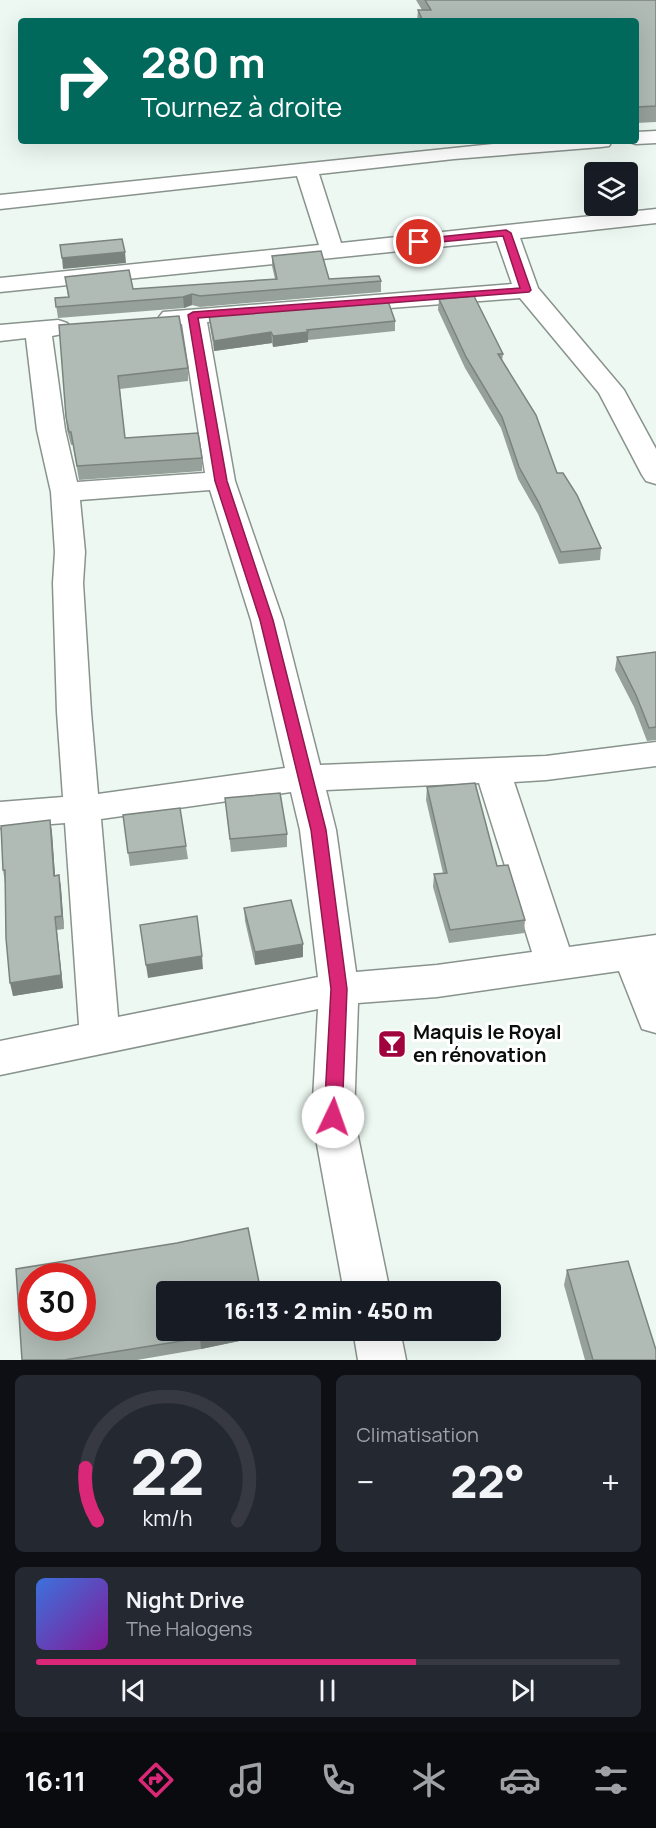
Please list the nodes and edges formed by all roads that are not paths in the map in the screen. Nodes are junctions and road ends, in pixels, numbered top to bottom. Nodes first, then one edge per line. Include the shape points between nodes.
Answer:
1 (656, 137) edge
2 (639, 138) edge
3 (564, 144) edge
4 (306, 169) junction
5 (0, 202) edge
6 (656, 216) edge
7 (506, 233) junction
8 (332, 250) junction
9 (0, 285) edge
10 (526, 290) junction
11 (193, 315) junction
12 (145, 320) edge
13 (85, 325) edge
14 (38, 329) junction
15 (0, 333) edge
16 (656, 475) edge
17 (221, 481) junction
18 (65, 492) junction
19 (656, 754) edge
20 (492, 769) junction
21 (304, 778) junction
22 (82, 809) junction
23 (0, 815) edge
24 (644, 951) edge
25 (555, 964) junction
26 (339, 989) junction
27 (656, 1017) edge
28 (100, 1038) junction
29 (0, 1058) edge
30 (365, 1281) edge
31 (378, 1341) edge
32 (382, 1360) edge

1 - 2 street
3 - 4 street
4 - 5 street
4 - 8 street
6 - 7 street
7 - 8 street
7 - 10 street
8 - 9 street
10 - 11 street
10 - 16 street via 611,390
11 - 12 street
11 - 17 street
13 - 14 street
14 - 15 street
14 - 18 street via 51,430
17 - 18 street
17 - 21 street via 267,620
18 - 22 street
19 - 20 street via 546,768
20 - 21 street
20 - 25 street
21 - 22 street
21 - 26 street via 318,830
22 - 23 street
22 - 28 street
24 - 25 street
24 - 27 street
25 - 26 street via 437,981
26 - 28 street
26 - 30 street via 333,1117
28 - 29 street
31 - 32 street

